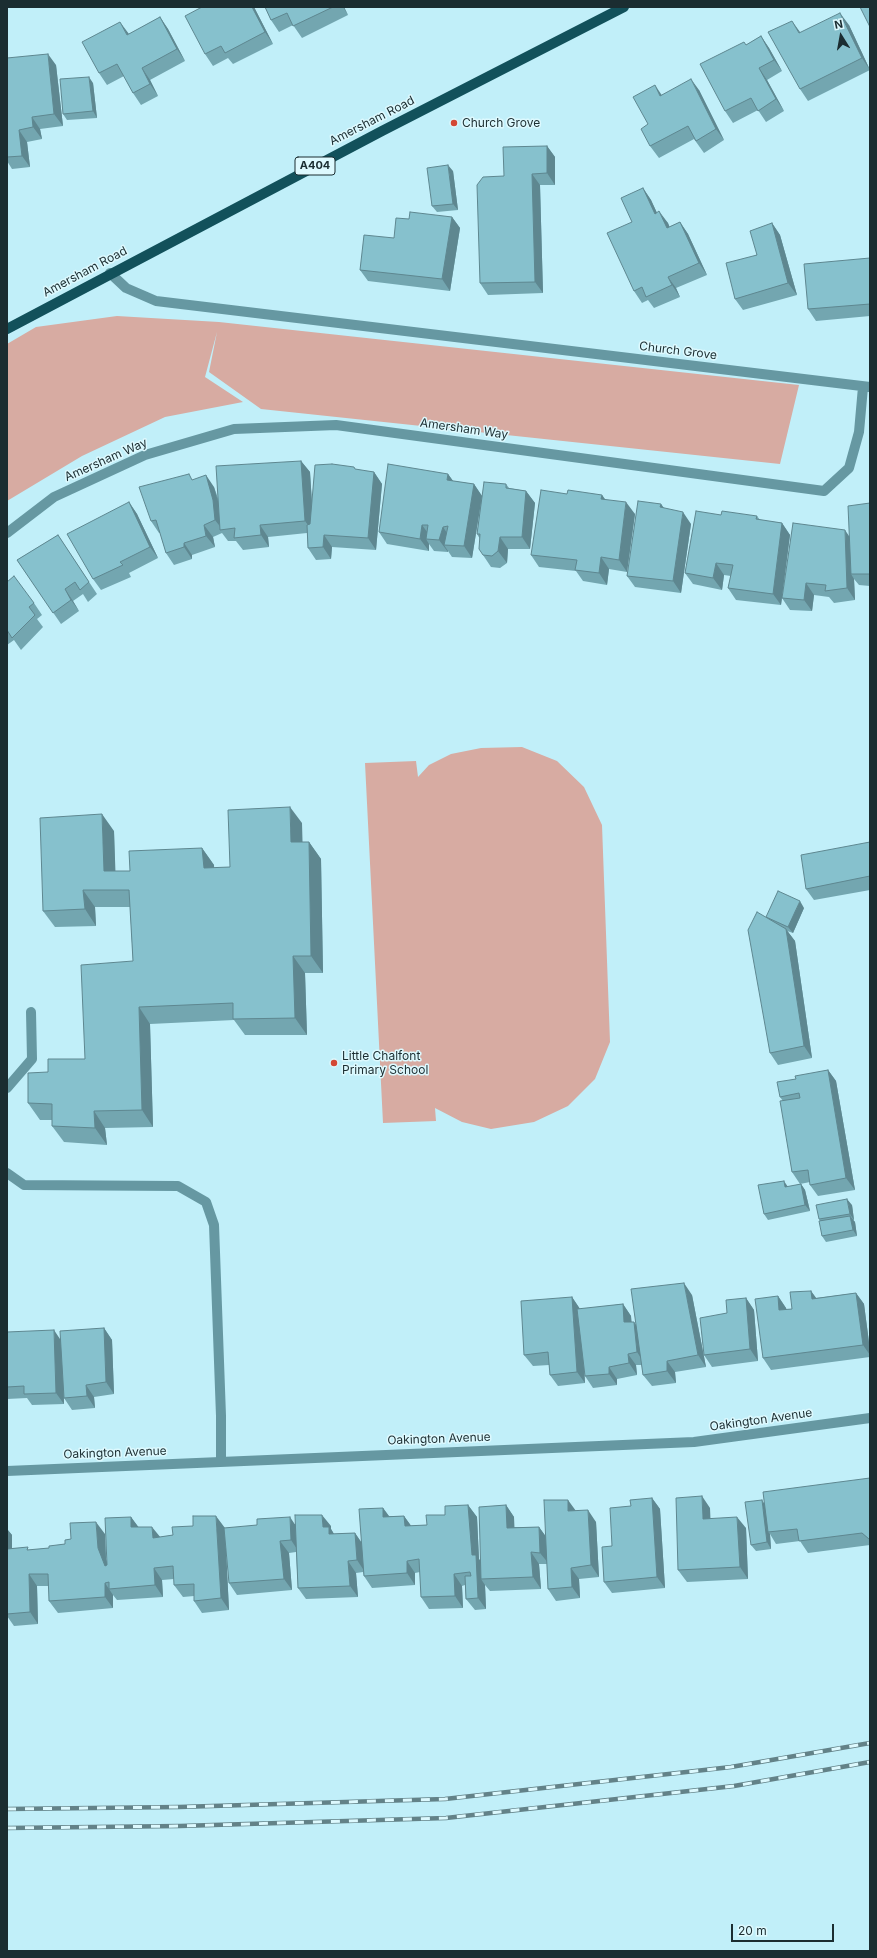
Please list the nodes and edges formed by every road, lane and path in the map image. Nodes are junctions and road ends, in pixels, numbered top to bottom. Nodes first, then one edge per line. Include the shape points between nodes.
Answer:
1 (624, 7) edge
2 (110, 273) junction
3 (7, 329) edge
4 (867, 387) edge
5 (7, 533) edge
6 (31, 1012) dead end
7 (7, 1088) edge
8 (7, 1173) edge
9 (870, 1418) edge
10 (221, 1461) junction
11 (7, 1470) edge

1 - 2 main road, Amersham Road / A404
2 - 3 main road, Amersham Road / A404
2 - 4 street, Church Grove via 126,288 156,301
4 - 5 street, Amersham Way via 849,468 824,491 336,425 234,429 145,455 54,497
6 - 7 street via 32,1059
8 - 10 street via 24,1185 178,1186 206,1202 214,1225
9 - 10 street, Oakington Avenue via 694,1442
10 - 11 street, Oakington Avenue

